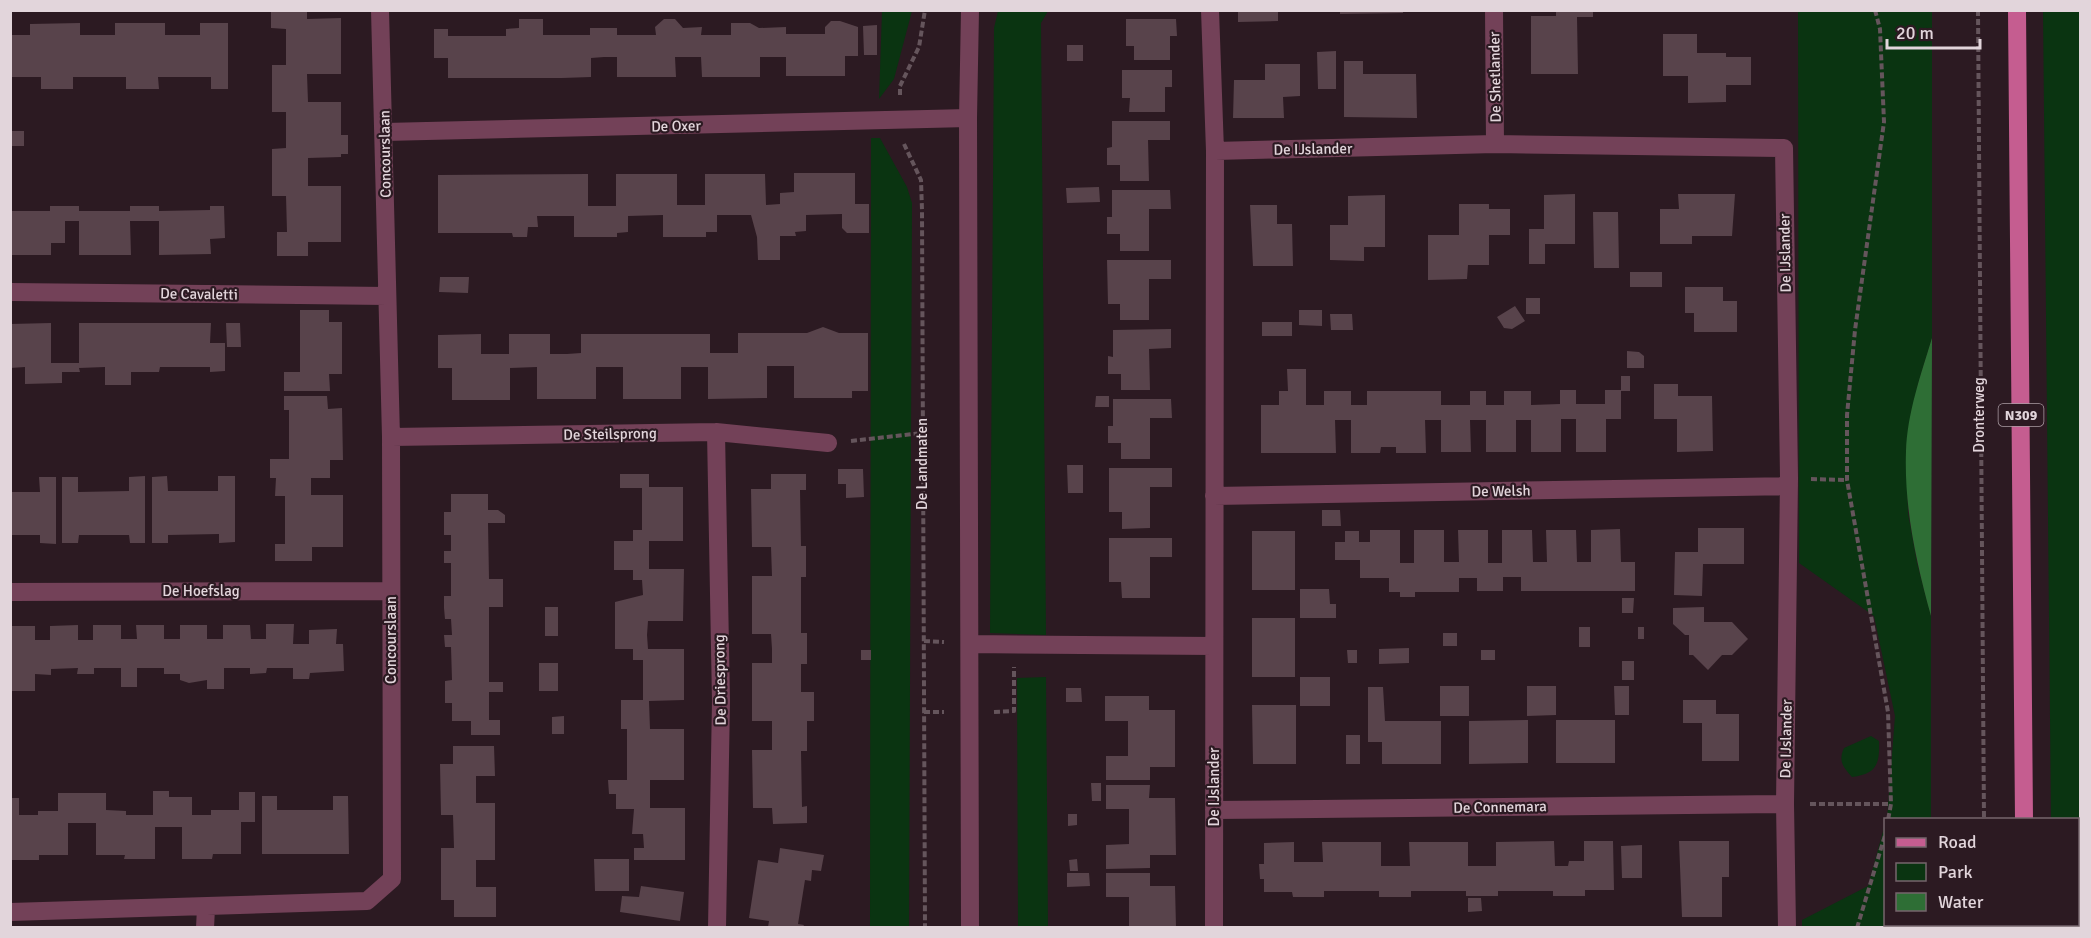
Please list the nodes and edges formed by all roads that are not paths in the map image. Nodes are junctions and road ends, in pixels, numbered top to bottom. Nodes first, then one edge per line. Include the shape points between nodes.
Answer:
1 (380, 10) edge
2 (970, 10) edge
3 (1210, 10) edge
4 (1494, 10) edge
5 (2017, 10) edge
6 (968, 118) junction
7 (385, 132) junction
8 (1495, 144) junction
9 (1215, 151) junction
10 (10, 292) edge
11 (387, 296) junction
12 (716, 432) junction
13 (391, 437) junction
14 (828, 443) road end
15 (1789, 482) junction
16 (1214, 496) junction
17 (391, 591) junction
18 (10, 592) edge
19 (970, 644) junction
20 (1214, 646) junction
21 (1785, 804) junction
22 (1214, 810) junction
23 (2024, 818) edge
24 (206, 908) junction
25 (10, 912) edge
26 (205, 927) edge
27 (717, 927) edge
28 (970, 927) edge
29 (1214, 927) edge
30 (1787, 927) edge

1 - 7 street, Concourslaan
2 - 6 street
3 - 9 street, De IJslander
4 - 8 street, De Shetlander
5 - 23 main road, N309
6 - 7 street, De Oxer
6 - 19 street
7 - 11 street, Concourslaan
8 - 9 street, De IJslander
8 - 15 street, De IJslander via 1784,148
9 - 16 street, De IJslander
10 - 11 street, De Cavaletti
11 - 13 street, Concourslaan
12 - 13 street, De Steilsprong
12 - 14 street, De Steilsprong
12 - 27 street, De Driesprong via 721,701
13 - 17 street, Concourslaan
15 - 16 street, De Welsh
15 - 21 street, De IJslander
16 - 20 street, De IJslander
17 - 18 street, De Hoefslag
17 - 24 street, Concourslaan via 392,879 367,901
19 - 20 street
19 - 28 street
20 - 22 street, De IJslander
21 - 22 street, De Connemara
21 - 30 street, De IJslander
22 - 29 street, De IJslander
24 - 25 street, Concourslaan
24 - 26 street

